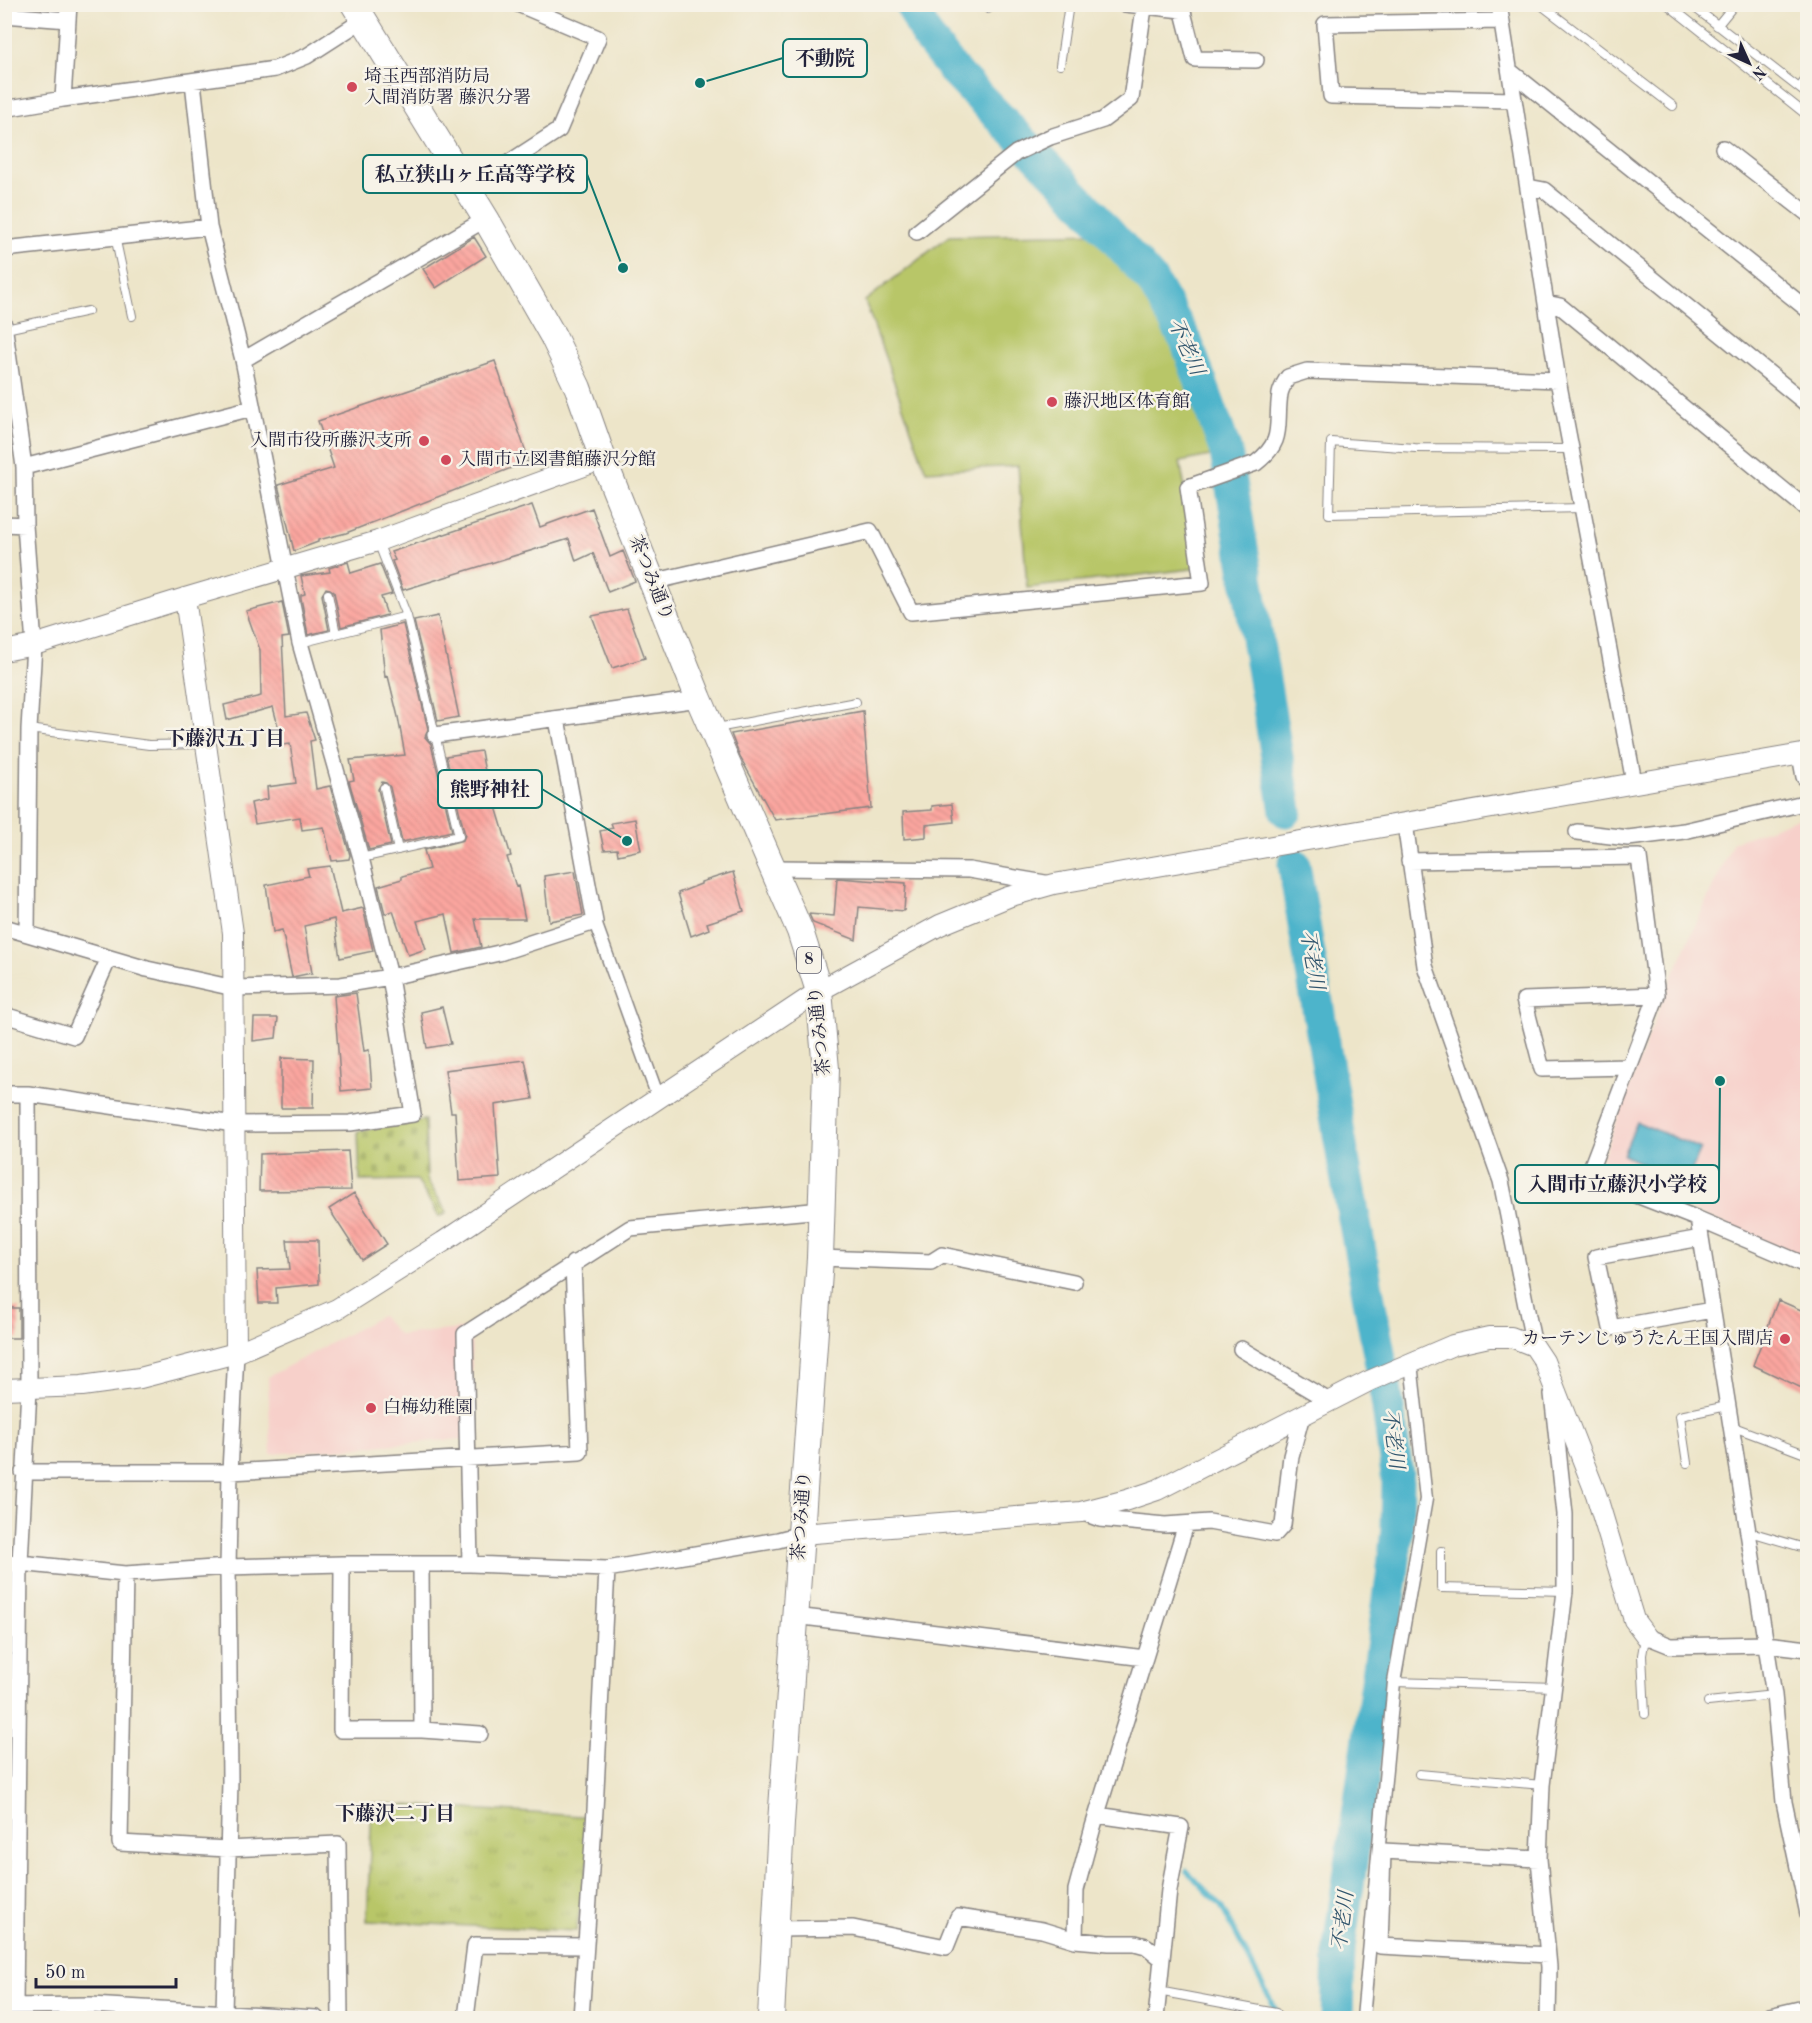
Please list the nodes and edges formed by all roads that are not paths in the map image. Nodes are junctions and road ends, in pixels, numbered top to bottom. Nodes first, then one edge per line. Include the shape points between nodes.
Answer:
1 (518, 4) edge
2 (1069, 4) edge
3 (1125, 4) edge
4 (1499, 4) edge
5 (1540, 4) edge
6 (1666, 4) edge
7 (1690, 4) edge
8 (1735, 4) edge
9 (1181, 7) edge
10 (1144, 8) junction
11 (68, 12) edge
12 (359, 12) edge
13 (4, 15) edge
14 (1502, 21) junction
15 (1717, 26) junction
16 (1256, 60) dead end
17 (1060, 65) dead end
18 (1510, 71) junction
19 (1808, 77) edge
20 (193, 82) junction
21 (1799, 88) junction
22 (1808, 95) edge
23 (63, 99) junction
24 (1514, 100) junction
25 (1673, 106) dead end
26 (4, 109) edge
27 (1808, 116) edge
28 (1723, 148) dead end
29 (1528, 187) junction
30 (467, 190) junction
31 (1808, 214) edge
32 (486, 219) junction
33 (209, 227) junction
34 (917, 232) dead end
35 (115, 236) junction
36 (4, 249) edge
37 (1546, 303) junction
38 (1808, 310) edge
39 (88, 311) dead end
40 (132, 316) dead end
41 (5, 326) edge
42 (243, 360) junction
43 (1558, 380) junction
44 (10, 404) edge
45 (1808, 405) edge
46 (252, 408) junction
47 (1571, 449) junction
48 (603, 459) junction
49 (24, 467) junction
50 (1582, 508) junction
51 (1808, 510) edge
52 (4, 524) edge
53 (26, 525) junction
54 (378, 541) junction
55 (286, 569) junction
56 (652, 582) junction
57 (328, 594) dead end
58 (185, 598) junction
59 (407, 616) junction
60 (336, 634) junction
61 (300, 643) junction
62 (34, 645) junction
63 (4, 651) edge
64 (699, 699) junction
65 (855, 702) dead end
66 (557, 719) junction
67 (29, 729) junction
68 (713, 729) junction
69 (435, 735) junction
70 (206, 744) junction
71 (1804, 754) edge
72 (1808, 780) edge
73 (1634, 782) junction
74 (384, 788) dead end
75 (1808, 802) edge
76 (1405, 823) junction
77 (1577, 832) dead end
78 (398, 850) junction
79 (361, 858) junction
80 (1409, 861) junction
81 (774, 868) junction
82 (1054, 884) junction
83 (595, 922) junction
84 (4, 927) edge
85 (27, 933) junction
86 (109, 958) junction
87 (390, 977) junction
88 (234, 988) junction
89 (819, 991) junction
90 (1657, 995) junction
91 (4, 1015) edge
92 (1629, 1067) junction
93 (4, 1094) edge
94 (28, 1094) junction
95 (658, 1097) junction
96 (234, 1124) junction
97 (822, 1210) junction
98 (1698, 1219) junction
99 (1701, 1238) junction
100 (820, 1258) junction
101 (573, 1263) junction
102 (1808, 1266) edge
103 (1074, 1282) dead end
104 (1712, 1310) junction
105 (1534, 1346) junction
106 (1241, 1349) dead end
107 (236, 1353) junction
108 (1411, 1363) junction
109 (1550, 1377) junction
110 (4, 1389) edge
111 (28, 1389) junction
112 (1329, 1401) junction
113 (1727, 1406) junction
114 (1302, 1415) junction
115 (1731, 1426) junction
116 (1808, 1455) edge
117 (467, 1458) junction
118 (1687, 1463) dead end
119 (23, 1472) junction
120 (230, 1472) junction
121 (1081, 1512) junction
122 (1186, 1524) junction
123 (1747, 1531) junction
124 (801, 1534) junction
125 (1808, 1549) edge
126 (1441, 1551) dead end
127 (12, 1564) edge
128 (342, 1564) junction
129 (421, 1564) junction
130 (470, 1564) junction
131 (228, 1567) junction
132 (607, 1569) junction
133 (125, 1574) junction
134 (1565, 1591) junction
135 (795, 1616) junction
136 (1646, 1636) junction
137 (1766, 1644) junction
138 (1808, 1649) edge
139 (1145, 1658) junction
140 (1394, 1682) junction
141 (1554, 1687) junction
142 (1774, 1695) junction
143 (1707, 1702) dead end
144 (1645, 1714) dead end
145 (422, 1730) junction
146 (480, 1734) dead end
147 (11, 1739) edge
148 (1419, 1774) dead end
149 (1542, 1785) junction
150 (11, 1807) edge
151 (1097, 1815) junction
152 (227, 1849) junction
153 (1539, 1859) junction
154 (1808, 1914) edge
155 (776, 1929) junction
156 (1075, 1940) junction
157 (585, 1947) junction
158 (1548, 1954) junction
159 (1162, 1959) junction
160 (1158, 1991) junction
161 (10, 2006) edge
162 (1808, 2007) edge
163 (91, 2012) edge
164 (224, 2012) junction
165 (1276, 2013) dead end
166 (316, 2019) edge
167 (340, 2019) edge
168 (466, 2019) edge
169 (581, 2019) edge
170 (771, 2019) edge
171 (1156, 2019) edge
172 (1363, 2019) edge
173 (1548, 2019) edge
174 (1761, 2019) edge

1 - 30 street via 598,38 559,130
2 - 17 lane
3 - 10 street
4 - 14 street
5 - 25 lane
6 - 27 lane
7 - 15 lane
8 - 15 lane
9 - 10 street
9 - 16 street via 1195,59
10 - 34 street via 1131,99 1103,120 1016,153
11 - 13 street
11 - 23 street
12 - 20 street via 307,56 275,69
12 - 30 main road, 茶つみ通り / 8
14 - 18 street
14 - 24 street via 1325,24 1331,96
15 - 21 lane
18 - 24 street
18 - 38 street
19 - 21 lane
20 - 23 street
20 - 33 street
21 - 22 lane
23 - 26 street
24 - 29 street
28 - 31 street
29 - 37 street
29 - 45 street via 1544,190
30 - 32 main road, 茶つみ通り / 8
32 - 42 street
32 - 48 main road, 茶つみ通り / 8 via 553,336 578,388
33 - 35 street
33 - 42 street
35 - 36 street
35 - 40 lane
37 - 43 street
37 - 51 street via 1560,306
39 - 41 lane
41 - 44 street
42 - 46 street
43 - 47 street
43 - 56 street via 1307,371 1288,377 1280,391 1278,435 1266,456 1188,488 1202,583 911,612 870,531
44 - 49 street
46 - 49 street
46 - 55 street
47 - 50 street
47 - 50 lane via 1415,448 1331,442 1329,514
48 - 54 street
48 - 56 main road, 茶つみ通り / 8
49 - 53 street
50 - 73 street
52 - 53 street
53 - 62 street
54 - 55 street
54 - 59 lane
55 - 58 street
55 - 61 street
56 - 64 main road, 茶つみ通り / 8
57 - 60 lane
58 - 62 street
58 - 70 street
59 - 60 lane
59 - 69 lane
60 - 61 lane
61 - 79 street
62 - 63 street
62 - 67 street
64 - 66 street
64 - 68 main road, 茶つみ通り / 8
65 - 68 lane
66 - 69 street
66 - 83 street
67 - 70 lane via 149,745
67 - 85 street
68 - 81 main road, 茶つみ通り / 8
69 - 78 lane via 459,836
70 - 88 street via 233,933
71 - 72 street via 1804,777
71 - 73 street
73 - 76 street
74 - 78 lane
75 - 77 street via 1684,831 1628,838
76 - 80 street
76 - 82 street
78 - 79 lane
79 - 87 street
80 - 90 street via 1639,856
80 - 105 street via 1425,966 1501,1181
81 - 82 street via 969,870
81 - 89 main road, 茶つみ通り / 8
82 - 89 street via 1008,897 940,925
83 - 87 street via 499,953
83 - 95 street
84 - 85 street
85 - 86 street
86 - 88 street
86 - 91 street via 74,1036
87 - 88 street via 341,985
87 - 96 street via 413,1114 350,1123
88 - 96 street
89 - 95 street
89 - 97 main road, 茶つみ通り / 8 via 826,1069
90 - 92 street
90 - 92 street via 1524,1000 1542,1069
92 - 98 street via 1588,1176
93 - 94 street
94 - 96 street
94 - 111 street
95 - 107 street via 337,1309
96 - 107 street
97 - 100 main road, 茶つみ通り / 8
97 - 101 street via 630,1228
98 - 99 street
98 - 102 street
99 - 104 street
99 - 104 street via 1596,1257 1611,1328
100 - 103 street via 931,1262 942,1256
100 - 124 main road, 茶つみ通り / 8
101 - 117 street via 465,1334
101 - 117 street via 580,1452
104 - 113 street
105 - 108 street via 1511,1337 1489,1337 1453,1345
105 - 109 street
106 - 112 street
107 - 111 street via 140,1378
107 - 120 street
108 - 112 street
108 - 140 street via 1426,1499
109 - 134 street via 1565,1514
109 - 136 street via 1596,1494 1634,1620
110 - 111 street
111 - 119 street
112 - 114 street
113 - 115 street
113 - 118 lane via 1680,1416
114 - 121 street via 1157,1490
114 - 122 street via 1291,1456 1283,1525 1275,1534 1209,1522
115 - 116 lane
115 - 123 street
117 - 120 street
117 - 130 street
119 - 120 street
119 - 127 street
120 - 131 street
121 - 122 street via 1100,1518
121 - 124 street
122 - 139 street
123 - 125 lane
123 - 137 street
124 - 132 street
124 - 135 main road, 茶つみ通り / 8
126 - 134 lane via 1441,1588
127 - 133 street
127 - 147 street
128 - 129 street
128 - 131 street
128 - 145 street via 341,1730
129 - 130 street
129 - 145 street
130 - 132 street
131 - 133 street
131 - 152 street
132 - 157 street
133 - 152 street via 120,1843
134 - 141 street
135 - 139 street
135 - 155 main road, 茶つみ通り / 8
136 - 137 street via 1671,1646
136 - 144 lane via 1642,1655
137 - 138 street
137 - 142 street
139 - 151 street
140 - 141 lane
140 - 172 street
141 - 149 street
142 - 143 lane
142 - 154 street via 1784,1802
145 - 146 street
147 - 150 street
148 - 149 lane
149 - 153 street
150 - 161 street
151 - 156 street via 1076,1890
151 - 159 street via 1181,1827
152 - 164 street
152 - 167 street via 338,1844
153 - 158 street
153 - 158 street via 1383,1851 1380,1946
155 - 156 street via 853,1928 946,1947 958,1917 1042,1929
155 - 170 main road, 茶つみ通り / 8
156 - 159 street via 1135,1943 1146,1946
157 - 168 street via 476,1945
157 - 169 street
158 - 173 street
159 - 160 street
160 - 165 lane
160 - 171 street
161 - 163 street
162 - 174 street
163 - 164 street
164 - 166 street

